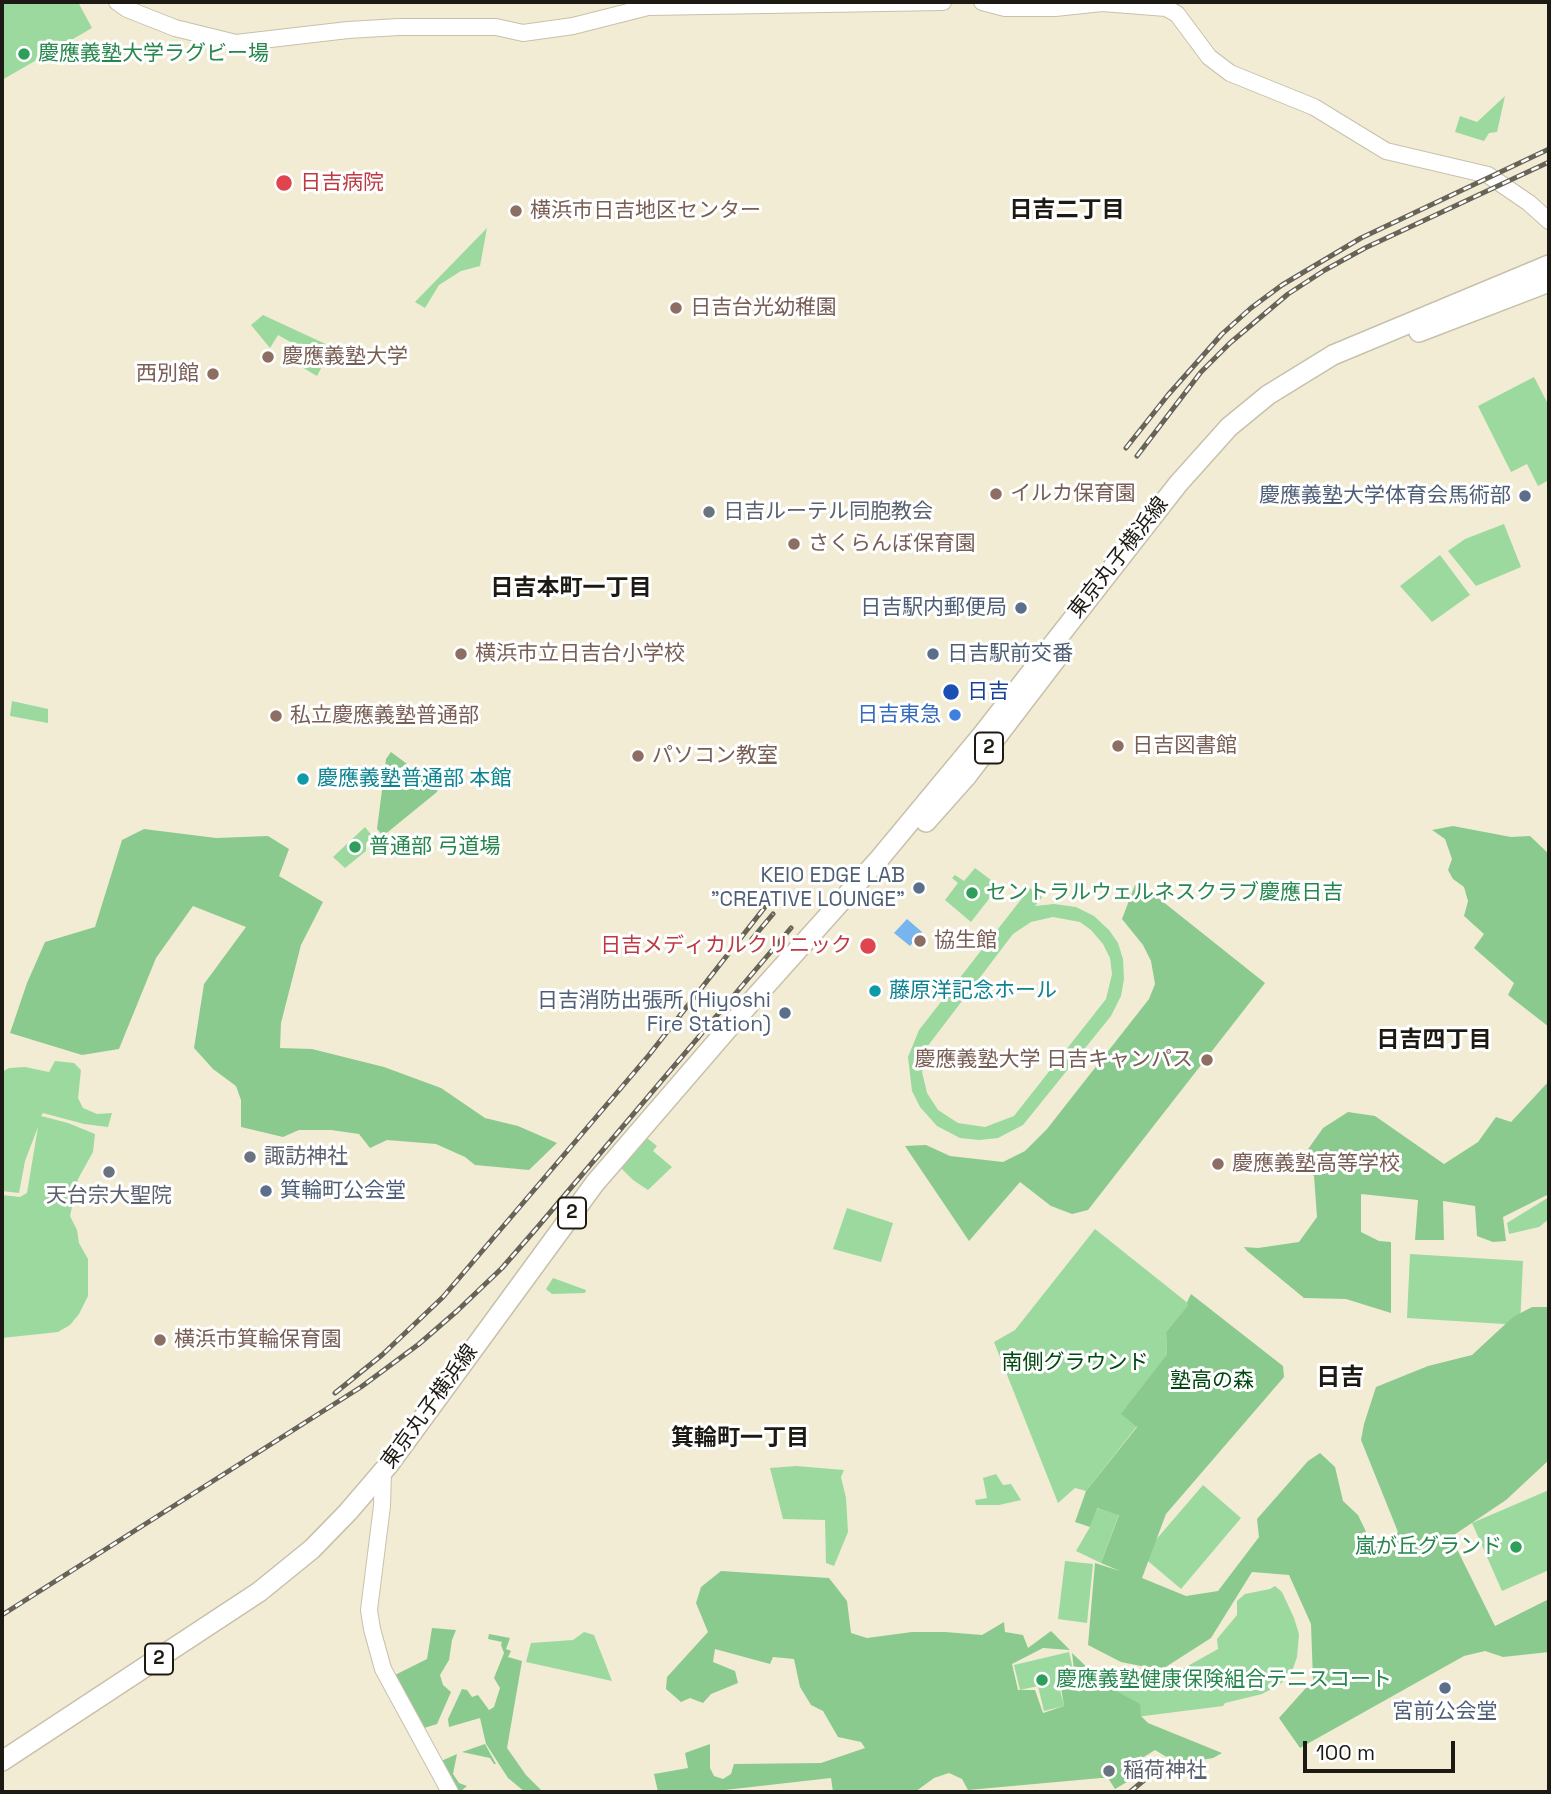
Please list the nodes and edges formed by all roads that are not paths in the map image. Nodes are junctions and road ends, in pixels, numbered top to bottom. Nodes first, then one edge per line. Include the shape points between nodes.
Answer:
1 (117, 2) edge
2 (943, 2) edge
3 (982, 2) edge
4 (1549, 221) edge
5 (1549, 265) edge
6 (1549, 282) edge
7 (781, 970) junction
8 (383, 1472) junction
9 (2, 1761) edge
10 (450, 1792) edge

1 - 2 street via 175,28 236,43 399,27 496,27 523,33 648,7
3 - 4 street via 1005,8 1102,3 1166,8 1177,14 1209,57 1230,73 1314,107 1387,151 1488,175
5 - 7 main road, 東京丸子横浜線 / 2 via 1333,355 1268,395 1229,427 1178,484 982,735
6 - 7 main road, 東京丸子横浜線 / 2 via 1347,361 1306,383 1252,422 1193,483 966,777 877,880
7 - 8 main road, 東京丸子横浜線 / 2 via 594,1183
8 - 9 main road, 東京丸子横浜線 / 2 via 330,1531 259,1592
8 - 10 street via 369,1610 374,1637 383,1669

